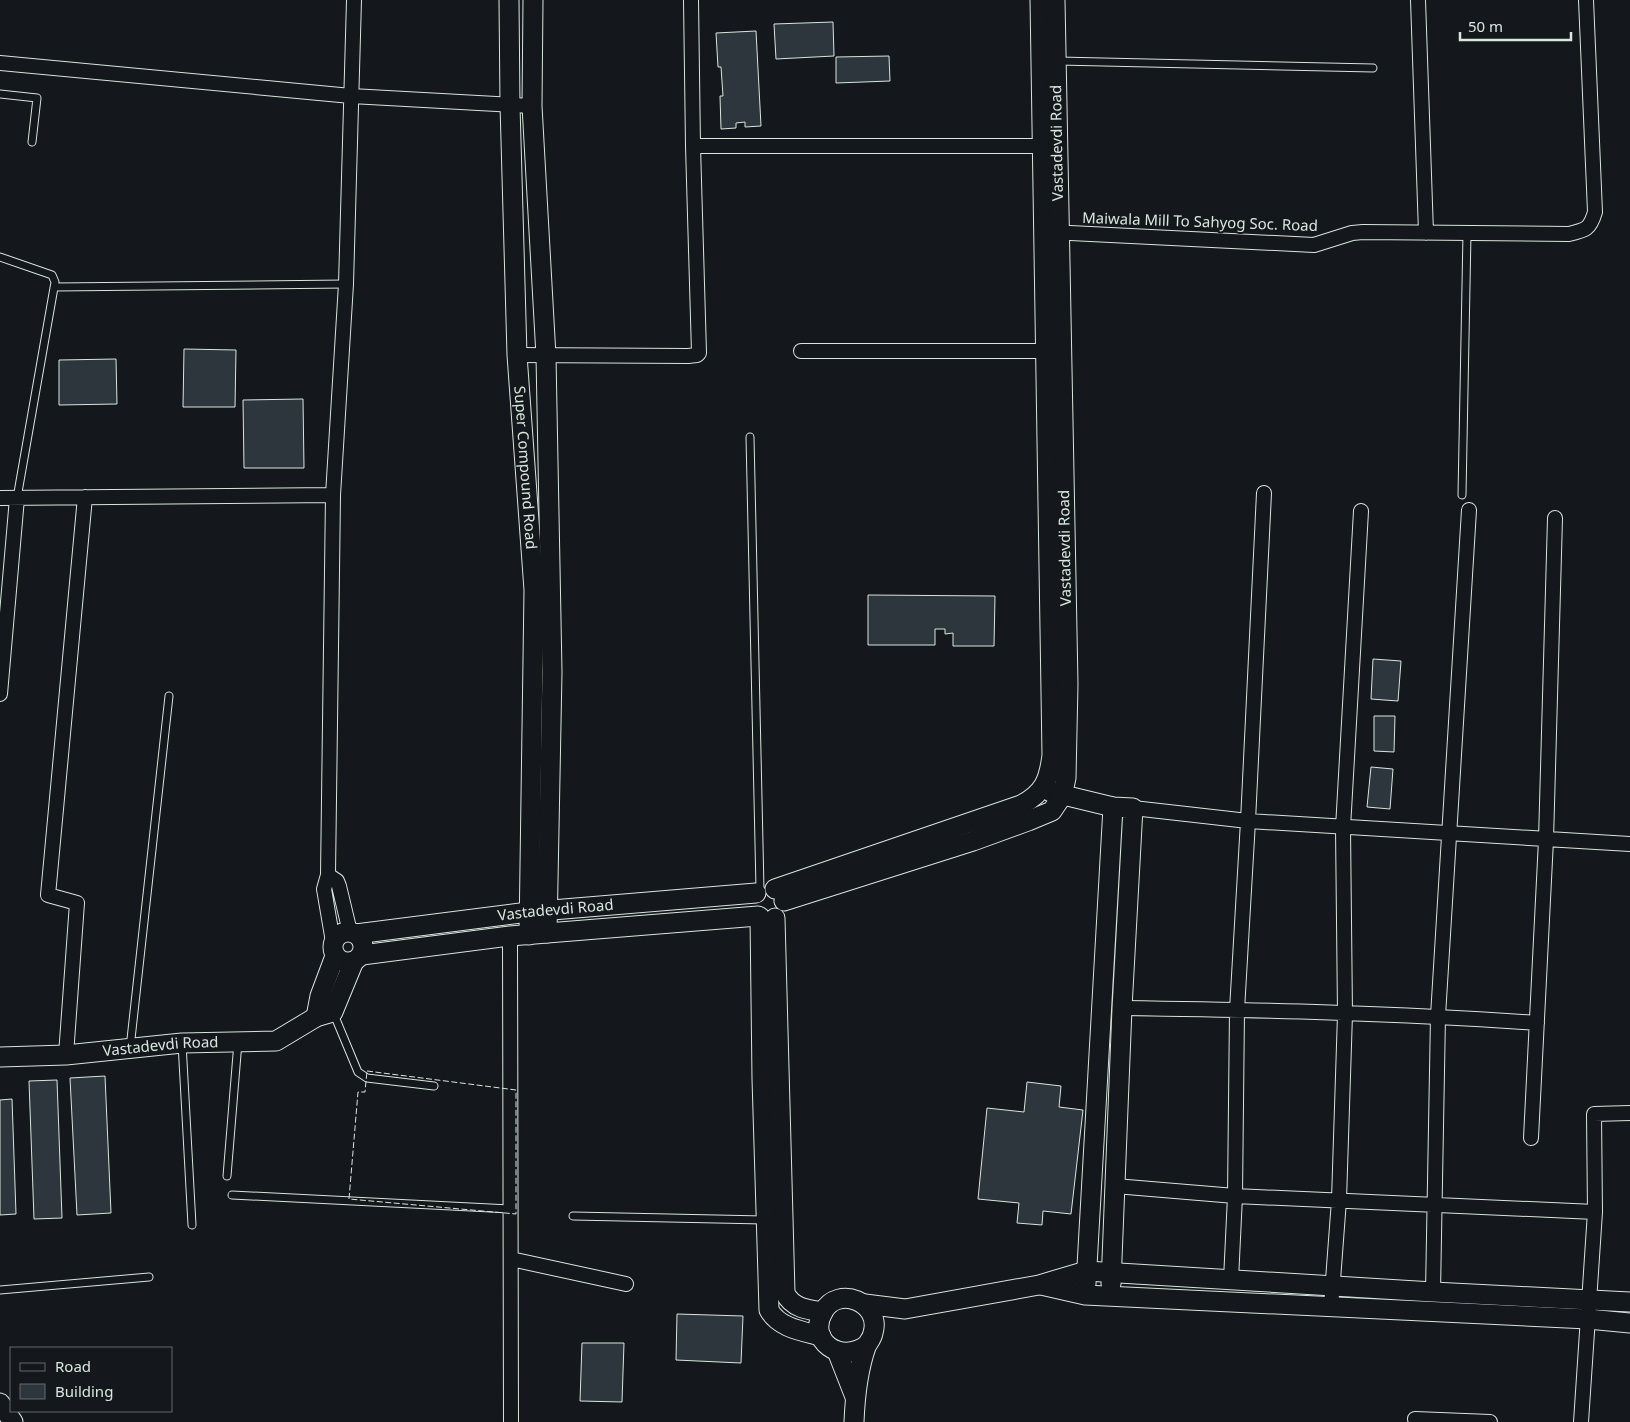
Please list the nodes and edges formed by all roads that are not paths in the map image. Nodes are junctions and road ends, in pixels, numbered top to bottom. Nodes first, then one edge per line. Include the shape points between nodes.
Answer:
1 (354, 0) edge
2 (509, 0) edge
3 (533, 0) edge
4 (691, 0) edge
5 (1040, 0) edge
6 (1055, 0) edge
7 (1418, 0) edge
8 (1586, 0) edge
9 (1055, 61) junction
10 (0, 63) edge
11 (1373, 68) dead end
12 (0, 94) edge
13 (351, 96) junction
14 (510, 105) junction
15 (532, 106) junction
16 (32, 142) dead end
17 (693, 146) junction
18 (1043, 146) junction
19 (1051, 232) junction
20 (1426, 233) junction
21 (1467, 233) junction
22 (0, 257) edge
23 (346, 284) junction
24 (55, 287) junction
25 (801, 351) dead end
26 (1046, 351) junction
27 (517, 355) junction
28 (546, 356) junction
29 (750, 437) dead end
30 (1264, 493) dead end
31 (333, 495) junction
32 (1462, 495) dead end
33 (85, 497) junction
34 (0, 498) edge
35 (18, 498) junction
36 (1469, 510) dead end
37 (1361, 511) dead end
38 (1555, 518) dead end
39 (0, 694) edge
40 (169, 696) dead end
41 (1042, 789) junction
42 (1062, 796) junction
43 (1113, 807) junction
44 (1133, 808) junction
45 (1248, 822) junction
46 (1344, 828) junction
47 (1448, 834) junction
48 (1546, 840) junction
49 (1630, 844) edge
50 (328, 874) junction
51 (769, 893) junction
52 (547, 911) junction
53 (528, 912) junction
54 (765, 917) junction
55 (353, 933) junction
56 (538, 934) junction
57 (510, 936) junction
58 (334, 949) junction
59 (358, 958) junction
60 (1122, 1008) junction
61 (1237, 1010) junction
62 (325, 1014) junction
63 (1345, 1014) junction
64 (1438, 1016) junction
65 (1537, 1023) junction
66 (238, 1042) junction
67 (182, 1043) junction
68 (130, 1048) junction
69 (66, 1055) junction
70 (0, 1056) edge
71 (434, 1086) dead end
72 (1630, 1113) edge
73 (1531, 1138) dead end
74 (227, 1176) dead end
75 (1115, 1186) junction
76 (232, 1195) dead end
77 (1235, 1196) junction
78 (1338, 1200) junction
79 (1435, 1205) junction
80 (510, 1210) junction
81 (1595, 1212) junction
82 (573, 1216) dead end
83 (765, 1220) junction
84 (192, 1225) dead end
85 (511, 1259) junction
86 (1086, 1271) junction
87 (1111, 1272) junction
88 (149, 1277) dead end
89 (1231, 1280) junction
90 (626, 1284) dead end
91 (1039, 1285) junction
92 (1333, 1286) junction
93 (0, 1290) edge
94 (1433, 1292) junction
95 (1086, 1295) junction
96 (1110, 1296) junction
97 (1589, 1300) junction
98 (1630, 1302) edge
99 (865, 1304) junction
100 (1331, 1307) junction
101 (905, 1309) junction
102 (823, 1312) junction
103 (1588, 1319) junction
104 (1630, 1323) edge
105 (821, 1336) junction
106 (871, 1337) junction
107 (837, 1352) junction
108 (855, 1397) junction
109 (0, 1403) edge
110 (1415, 1419) dead end
111 (13, 1422) edge
112 (511, 1422) edge
113 (854, 1422) edge
114 (1477, 1422) edge
115 (1490, 1422) edge
116 (1581, 1422) edge

1 - 13 street
2 - 14 street, Super Compound Road
3 - 15 street, Super Compound Road
4 - 17 street
5 - 18 street, Vastadevdi Road
6 - 9 street, Vastadevdi Road
7 - 20 street
8 - 21 street, Maiwala Mill To Sahyog Soc. Road via 1596,212 1592,224 1569,234
9 - 11 lane
9 - 19 street, Vastadevdi Road
10 - 13 street
12 - 16 lane via 37,98
13 - 14 street
13 - 23 street
14 - 15 street
14 - 27 street, Super Compound Road
15 - 28 street, Super Compound Road
17 - 18 street
17 - 28 street via 699,353 694,356
18 - 19 street, Vastadevdi Road
19 - 20 street, Maiwala Mill To Sahyog Soc. Road via 1314,245 1352,233
19 - 26 street, Vastadevdi Road
19 - 42 street, Vastadevdi Road via 1068,684 1068,760
20 - 21 street, Maiwala Mill To Sahyog Soc. Road
21 - 32 lane
22 - 24 lane via 52,276
23 - 24 lane
23 - 31 street
24 - 35 lane
25 - 26 street
26 - 41 street, Vastadevdi Road via 1052,755 1050,771
27 - 28 street
27 - 53 street, Super Compound Road via 534,590
28 - 52 street, Super Compound Road via 552,672
29 - 51 lane
30 - 45 street
31 - 33 street
31 - 50 street
33 - 35 street
33 - 69 street via 48,894 77,903
34 - 35 street
35 - 39 street
36 - 47 street
37 - 46 street
38 - 48 street
40 - 68 lane
41 - 42 street
41 - 51 street, Vastadevdi Road via 1022,805
42 - 43 street
42 - 51 street, Vastadevdi Road via 1052,811 974,841
43 - 44 street
43 - 86 street
44 - 45 street
44 - 60 street
45 - 46 street
45 - 61 street
46 - 47 street
46 - 63 street
47 - 48 street
47 - 64 street
48 - 49 street
48 - 65 street
50 - 55 street via 337,881
50 - 58 street via 324,889
51 - 52 street, Vastadevdi Road
51 - 54 street via 752,902 753,907
51 - 54 street via 782,911
52 - 53 street, Vastadevdi Road
52 - 56 street, Super Compound Road
53 - 55 street, Vastadevdi Road
53 - 56 street, Super Compound Road
54 - 56 street, Vastadevdi Road
54 - 83 street via 762,1079
54 - 102 street via 785,1294 788,1301 804,1309
55 - 58 street via 340,934
55 - 59 street via 362,940
56 - 57 street, Vastadevdi Road
57 - 59 street, Vastadevdi Road
57 - 80 street
58 - 59 street via 344,962
58 - 62 street via 320,996
59 - 62 street
60 - 61 street
60 - 75 street
61 - 63 street
61 - 77 street
62 - 66 street, Vastadevdi Road via 276,1041
62 - 71 lane via 362,1076
63 - 64 street
63 - 78 street
64 - 65 street
64 - 79 street
65 - 73 street
66 - 67 street, Vastadevdi Road
66 - 74 lane
67 - 68 street, Vastadevdi Road
67 - 84 lane
68 - 69 street, Vastadevdi Road
69 - 70 street, Vastadevdi Road
72 - 81 street via 1594,1114
75 - 77 street
75 - 87 street
76 - 80 lane
77 - 78 street
77 - 89 street
78 - 79 street
78 - 92 street
79 - 81 street
79 - 94 street
80 - 85 street
81 - 97 street
82 - 83 lane
83 - 105 street via 772,1317 798,1331
85 - 90 street
85 - 112 street
86 - 87 street
86 - 91 street
86 - 95 street
87 - 89 street
87 - 96 street
88 - 93 lane
89 - 92 street
91 - 95 street
91 - 101 street
92 - 94 street
92 - 100 street
94 - 97 street
95 - 96 street
96 - 100 street
97 - 98 street
97 - 103 street
99 - 101 street
99 - 102 street via 848,1298 839,1299
99 - 106 street via 874,1320
100 - 103 street
101 - 106 street
102 - 105 street via 819,1327
103 - 104 street
103 - 116 street
105 - 107 street via 825,1344
106 - 107 street via 860,1351
106 - 108 street
107 - 108 street
108 - 113 street
109 - 111 street
110 - 114 street
114 - 115 street

